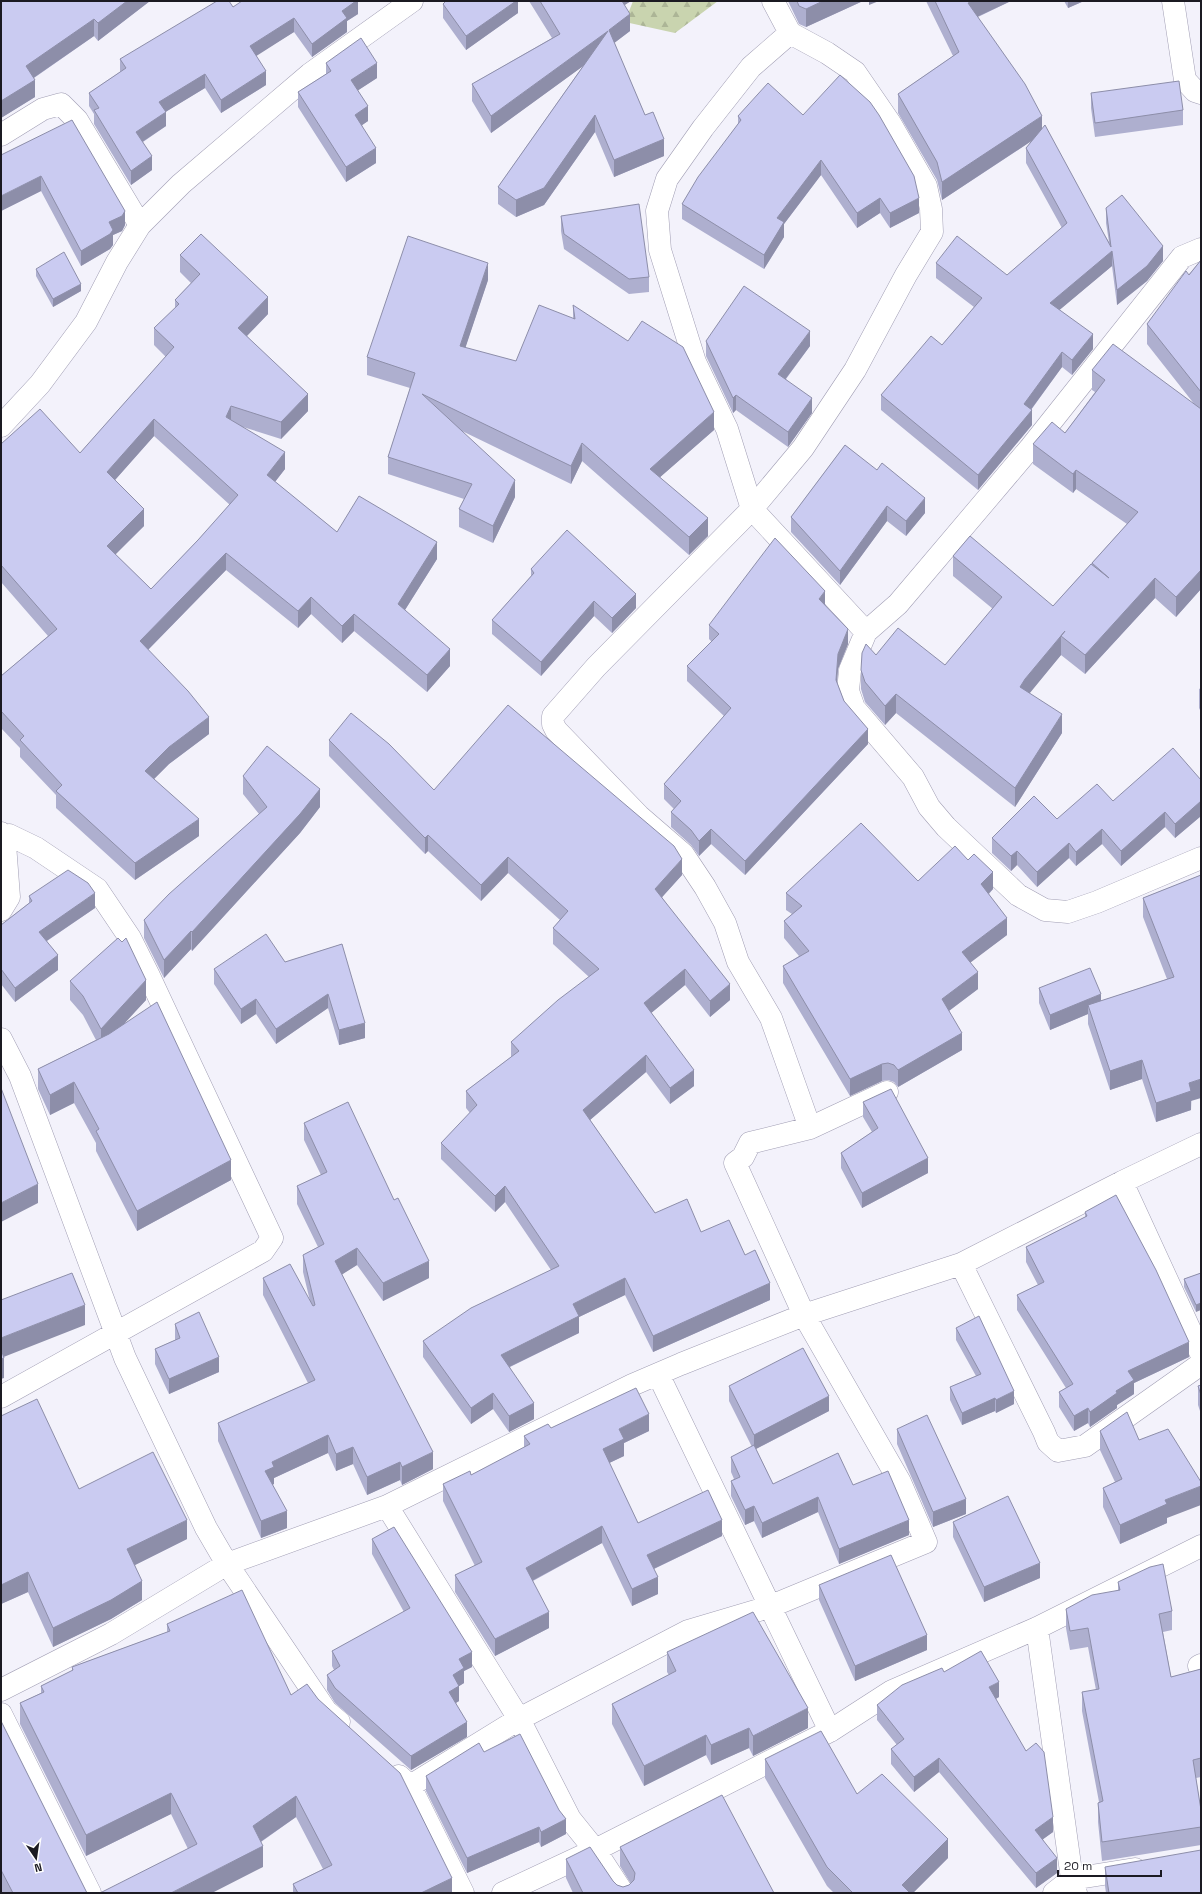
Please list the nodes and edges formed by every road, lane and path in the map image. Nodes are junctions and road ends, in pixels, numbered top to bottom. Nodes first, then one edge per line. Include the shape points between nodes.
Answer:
1 (412, 1) edge
2 (773, 1) edge
3 (1173, 1) edge
4 (790, 33) junction
5 (1201, 93) edge
6 (1, 135) edge
7 (140, 225) junction
8 (1201, 249) edge
9 (1, 426) edge
10 (752, 509) junction
11 (866, 632) junction
12 (3, 838) edge
13 (1201, 858) edge
14 (1, 910) edge
15 (1, 1039) edge
16 (888, 1092) edge
17 (810, 1128) junction
18 (1201, 1144) edge
19 (1122, 1182) junction
20 (961, 1264) junction
21 (804, 1315) junction
22 (116, 1334) junction
23 (1201, 1354) edge
24 (1201, 1364) edge
25 (658, 1374) junction
26 (1, 1397) edge
27 (387, 1506) junction
28 (1201, 1546) edge
29 (228, 1564) junction
30 (769, 1607) junction
31 (1037, 1628) junction
32 (1, 1690) edge
33 (1, 1714) edge
34 (519, 1719) junction
35 (830, 1731) junction
36 (354, 1736) edge
37 (382, 1761) edge
38 (410, 1786) junction
39 (595, 1850) junction
40 (1156, 1865) edge
41 (1074, 1886) edge
42 (90, 1893) edge
43 (463, 1893) edge
44 (503, 1893) edge
45 (623, 1893) edge
46 (1054, 1893) edge

1 - 7 street via 310,74 181,184
2 - 4 street
3 - 5 street via 1185,80 1195,91
4 - 10 street via 751,67 702,128 667,179 657,211 660,250 693,355 727,429
4 - 10 street via 855,72 890,123 926,186 932,232 855,370 803,448
6 - 7 street via 43,109 61,104 77,120
7 - 9 street via 117,262 86,322 40,384
8 - 11 street via 1182,257 1025,453 898,604
10 - 11 street
10 - 17 street via 596,666 553,716 553,724 639,816 683,854 705,887 725,923 738,962 771,1018
11 - 13 street via 850,670 848,691 854,708 913,778 929,807 946,827 1018,895 1045,910 1068,912
12 - 14 street via 9,897
12 - 22 street via 9,835 36,848 97,889 130,938 272,1238 263,1251
15 - 22 street via 20,1076
16 - 17 street
17 - 21 street via 750,1144 743,1157 735,1163
18 - 19 street
19 - 20 street
19 - 23 street
20 - 21 street
20 - 24 street via 1048,1442 1058,1451 1085,1446
21 - 25 street
21 - 30 street via 900,1482 926,1542
22 - 26 street
22 - 29 street via 206,1528
25 - 27 street
25 - 30 street
27 - 29 street
27 - 34 street
28 - 31 street
29 - 32 street via 111,1634
29 - 36 street via 326,1711
30 - 34 street via 688,1631
30 - 35 street
31 - 35 street via 892,1691
31 - 41 street
33 - 42 street
34 - 38 street
34 - 39 street via 570,1819
35 - 39 street
37 - 38 street
38 - 43 street
39 - 44 street
39 - 45 street
40 - 41 street
41 - 46 street

